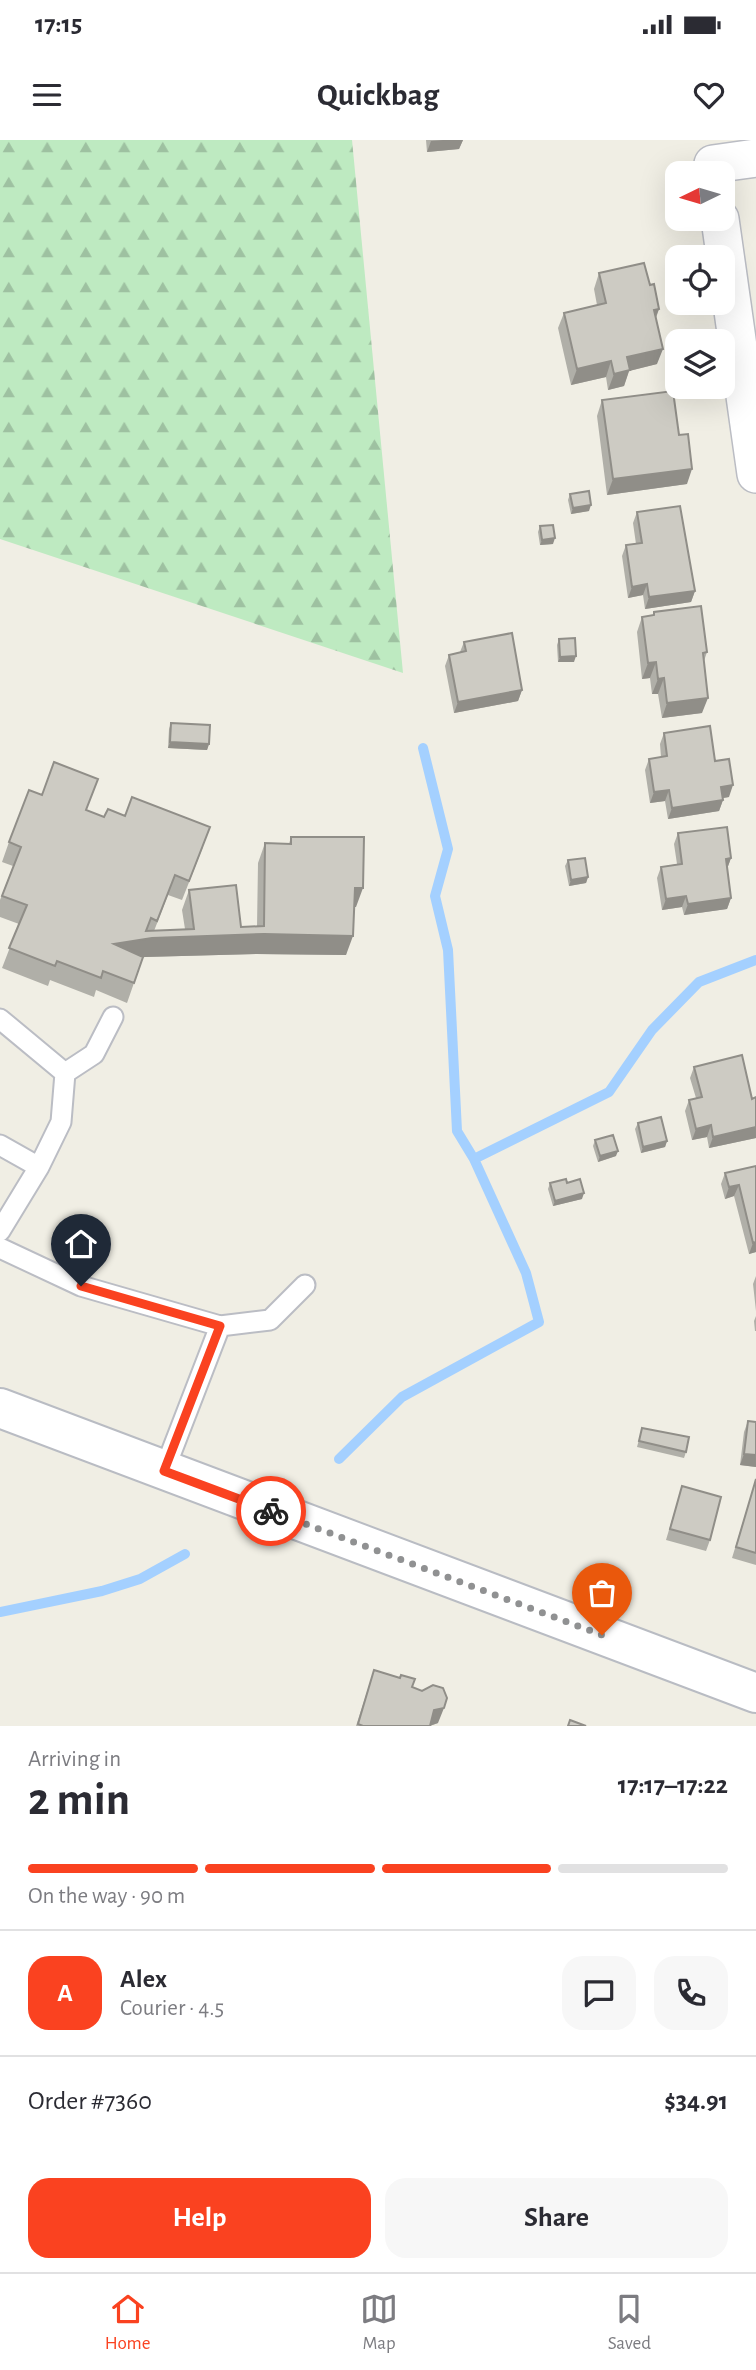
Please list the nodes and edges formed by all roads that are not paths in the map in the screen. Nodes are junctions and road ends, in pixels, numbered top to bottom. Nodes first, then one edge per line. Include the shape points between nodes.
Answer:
1 (756, 158) edge
2 (712, 159) edge
3 (722, 231) edge
4 (756, 474) edge
5 (113, 1017) dead end
6 (0, 1019) edge
7 (65, 1073) junction
8 (0, 1145) edge
9 (38, 1167) junction
10 (0, 1231) edge
11 (0, 1248) edge
12 (305, 1285) dead end
13 (220, 1326) junction
14 (0, 1408) edge
15 (164, 1471) junction
16 (756, 1693) edge

1 - 2 street
3 - 4 street
5 - 7 lane via 94,1054
6 - 7 lane
7 - 9 lane via 61,1122
8 - 9 lane
9 - 10 lane
11 - 13 lane via 81,1286
12 - 13 lane via 270,1320
13 - 15 lane
14 - 15 main road
15 - 16 main road

